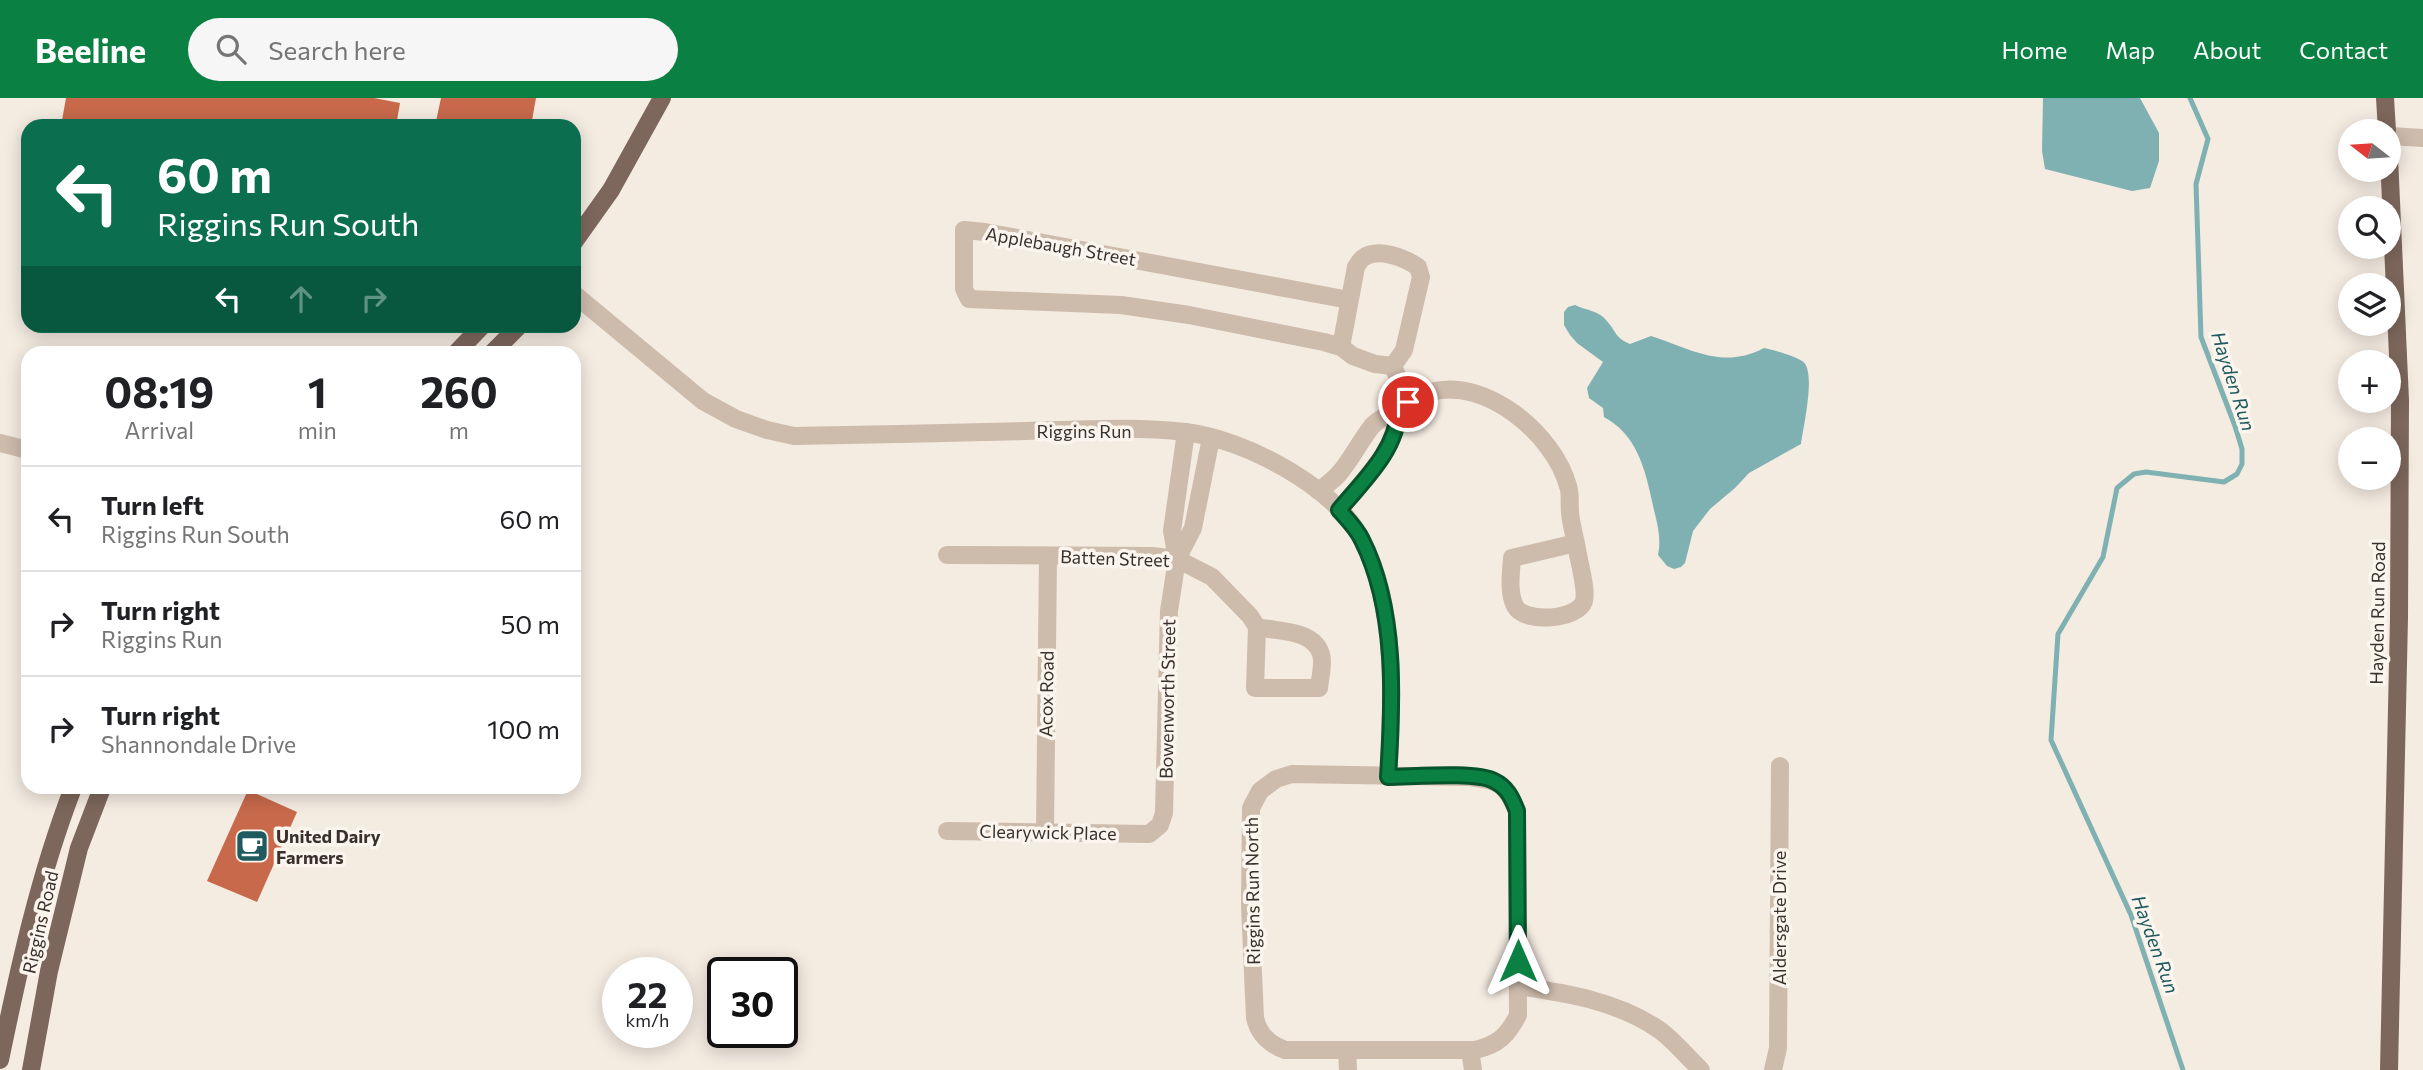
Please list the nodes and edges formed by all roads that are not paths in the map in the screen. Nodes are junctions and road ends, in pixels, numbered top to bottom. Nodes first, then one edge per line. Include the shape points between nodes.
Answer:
1 (662, 98) edge
2 (2385, 98) edge
3 (2387, 119) edge
4 (2401, 135) edge
5 (2423, 138) edge
6 (2390, 182) edge
7 (581, 232) edge
8 (581, 300) edge
9 (1349, 300) junction
10 (475, 333) edge
11 (512, 333) edge
12 (463, 346) edge
13 (499, 346) edge
14 (1341, 346) junction
15 (1393, 366) junction
16 (1403, 406) junction
17 (1186, 432) junction
18 (1211, 438) junction
19 (0, 443) edge
20 (21, 448) edge
21 (1319, 492) junction
22 (1339, 510) junction
23 (1576, 542) junction
24 (947, 555) dead end
25 (1048, 556) junction
26 (1177, 559) junction
27 (1257, 627) junction
28 (1780, 766) dead end
29 (1388, 777) junction
30 (71, 794) edge
31 (100, 794) edge
32 (947, 831) dead end
33 (1045, 831) junction
34 (1149, 834) joint
35 (1518, 986) junction
36 (1347, 1050) junction
37 (1470, 1050) junction
38 (0, 1060) edge
39 (31, 1070) edge
40 (1348, 1070) edge
41 (1474, 1070) edge
42 (1701, 1070) edge
43 (1773, 1070) edge
44 (2389, 1070) edge

1 - 7 main road via 611,190
2 - 3 main road
4 - 5 street
6 - 44 main road, Hayden Run Road via 2400,400
8 - 17 street, Riggins Run via 702,401 736,419 794,436
9 - 14 street
9 - 14 street, Applebaugh Street via 964,230 964,289 969,299 1121,305
9 - 15 street via 1356,267 1363,258 1375,254 1405,258 1418,267 1421,278 1404,350
10 - 12 main road
11 - 13 main road
14 - 15 street, Applebaugh Street via 1353,356
15 - 16 street
16 - 21 street via 1374,423 1341,471
16 - 22 street via 1378,464
16 - 23 street via 1434,391 1456,390 1513,410 1535,429 1557,460 1569,487
17 - 18 street, Riggins Run
17 - 26 street, Bowenworth Street via 1172,531
18 - 21 street, Riggins Run via 1265,457
18 - 26 street, Bowenworth Street via 1193,528
19 - 20 street
21 - 22 street, Riggins Run
22 - 29 street, Riggins Run via 1361,537 1378,577 1393,708
23 - 23 street via 1585,597 1582,606 1553,617 1521,613 1514,606 1510,586 1512,558
24 - 25 street, Batten Street
25 - 26 street, Batten Street
25 - 33 street, Acox Road
26 - 27 street, Batten Street via 1212,577
26 - 34 street, Bowenworth Street via 1169,611 1164,813 1160,825
27 - 27 street via 1255,688 1319,688 1322,656 1315,642 1304,635
28 - 43 street, Aldersgate Drive via 1778,1048
29 - 35 street, Riggins Run North via 1469,777 1493,780 1509,792 1517,811
29 - 36 street, Riggins Run North via 1292,774 1260,791 1251,808 1250,906 1258,1028 1273,1045 1285,1050
30 - 38 main road, Riggins Road via 26,935
31 - 39 main road, Riggins Road via 79,848
32 - 33 street, Clearywick Place
33 - 34 street, Clearywick Place
35 - 37 street, Riggins Run North via 1518,1015 1510,1031 1490,1047
35 - 42 street via 1619,1008 1659,1029
36 - 37 street, Riggins Run North
36 - 40 street
37 - 41 street

